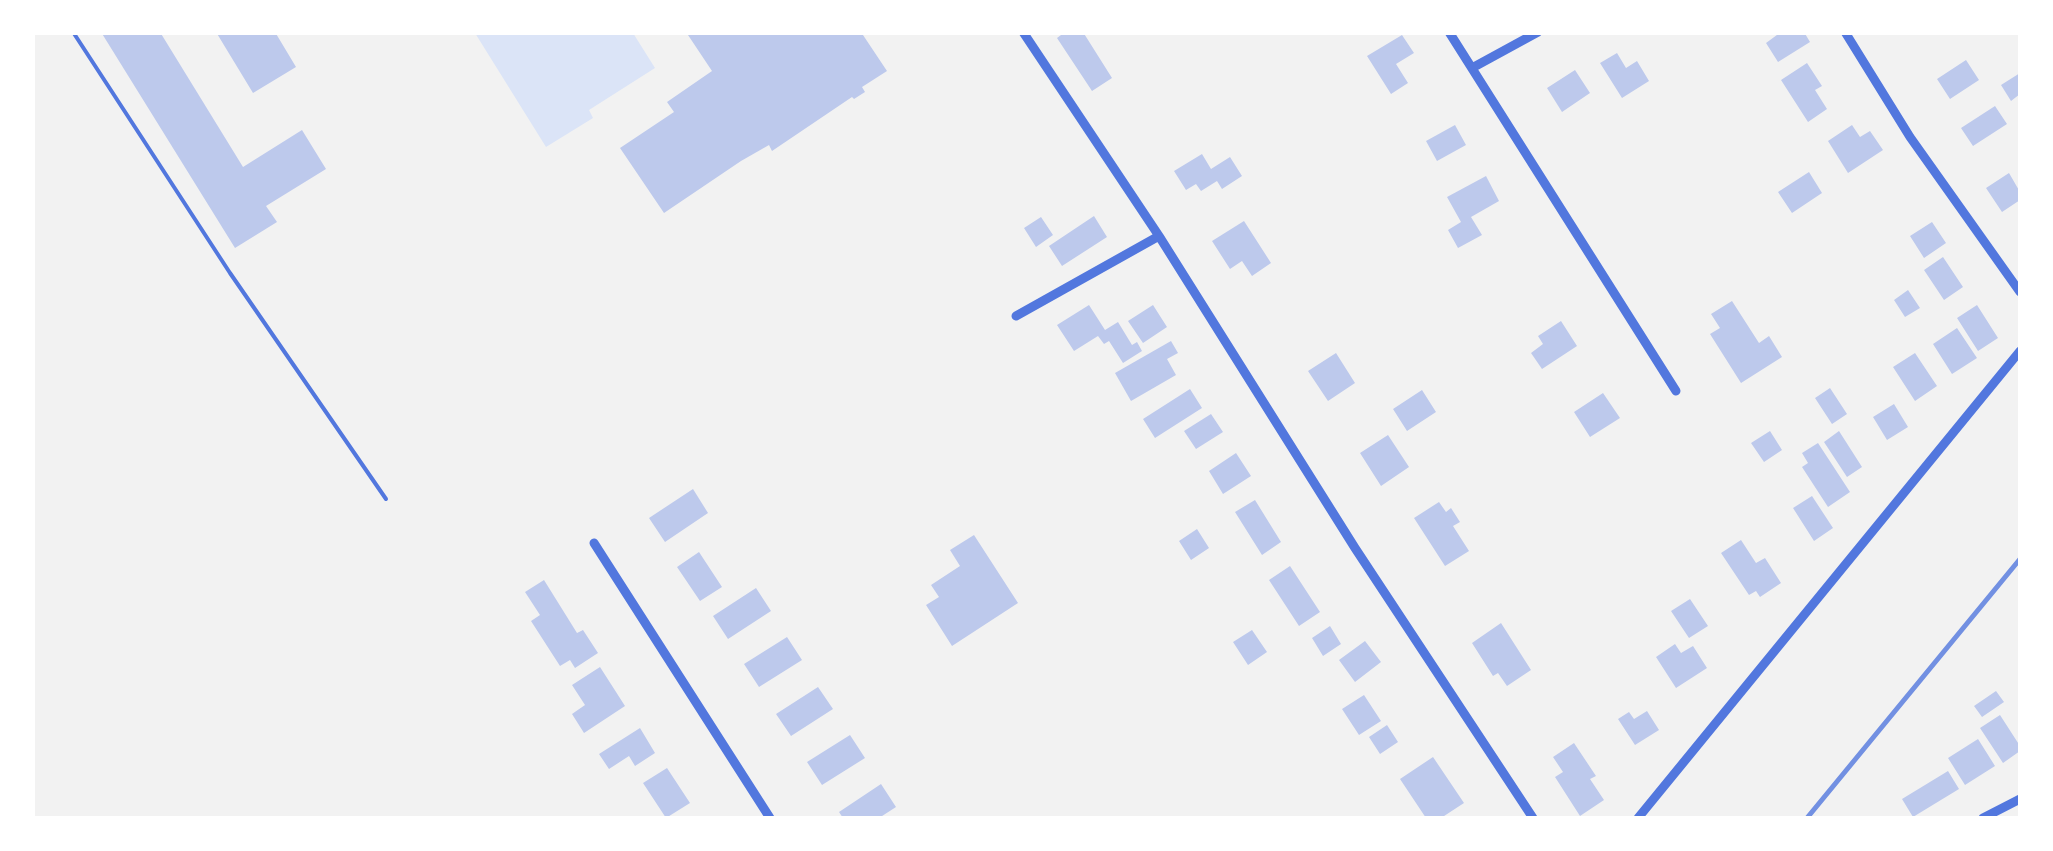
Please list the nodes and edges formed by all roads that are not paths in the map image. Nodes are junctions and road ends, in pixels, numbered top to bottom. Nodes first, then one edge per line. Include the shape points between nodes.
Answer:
1 (73, 32) edge
2 (1024, 32) edge
3 (1450, 32) edge
4 (1538, 32) edge
5 (1844, 32) edge
6 (1472, 68) junction
7 (1159, 236) junction
8 (2020, 292) edge
9 (1016, 316) dead end
10 (2020, 351) edge
11 (1676, 391) dead end
12 (386, 499) dead end
13 (594, 543) dead end
14 (2020, 799) edge
15 (770, 818) edge
16 (1533, 818) edge
17 (1638, 818) edge
18 (1982, 818) edge

1 - 12 lane
2 - 7 street
3 - 6 street
4 - 6 street
5 - 8 street
6 - 11 street
7 - 9 street
7 - 16 street
10 - 17 street
13 - 15 street
14 - 18 street

